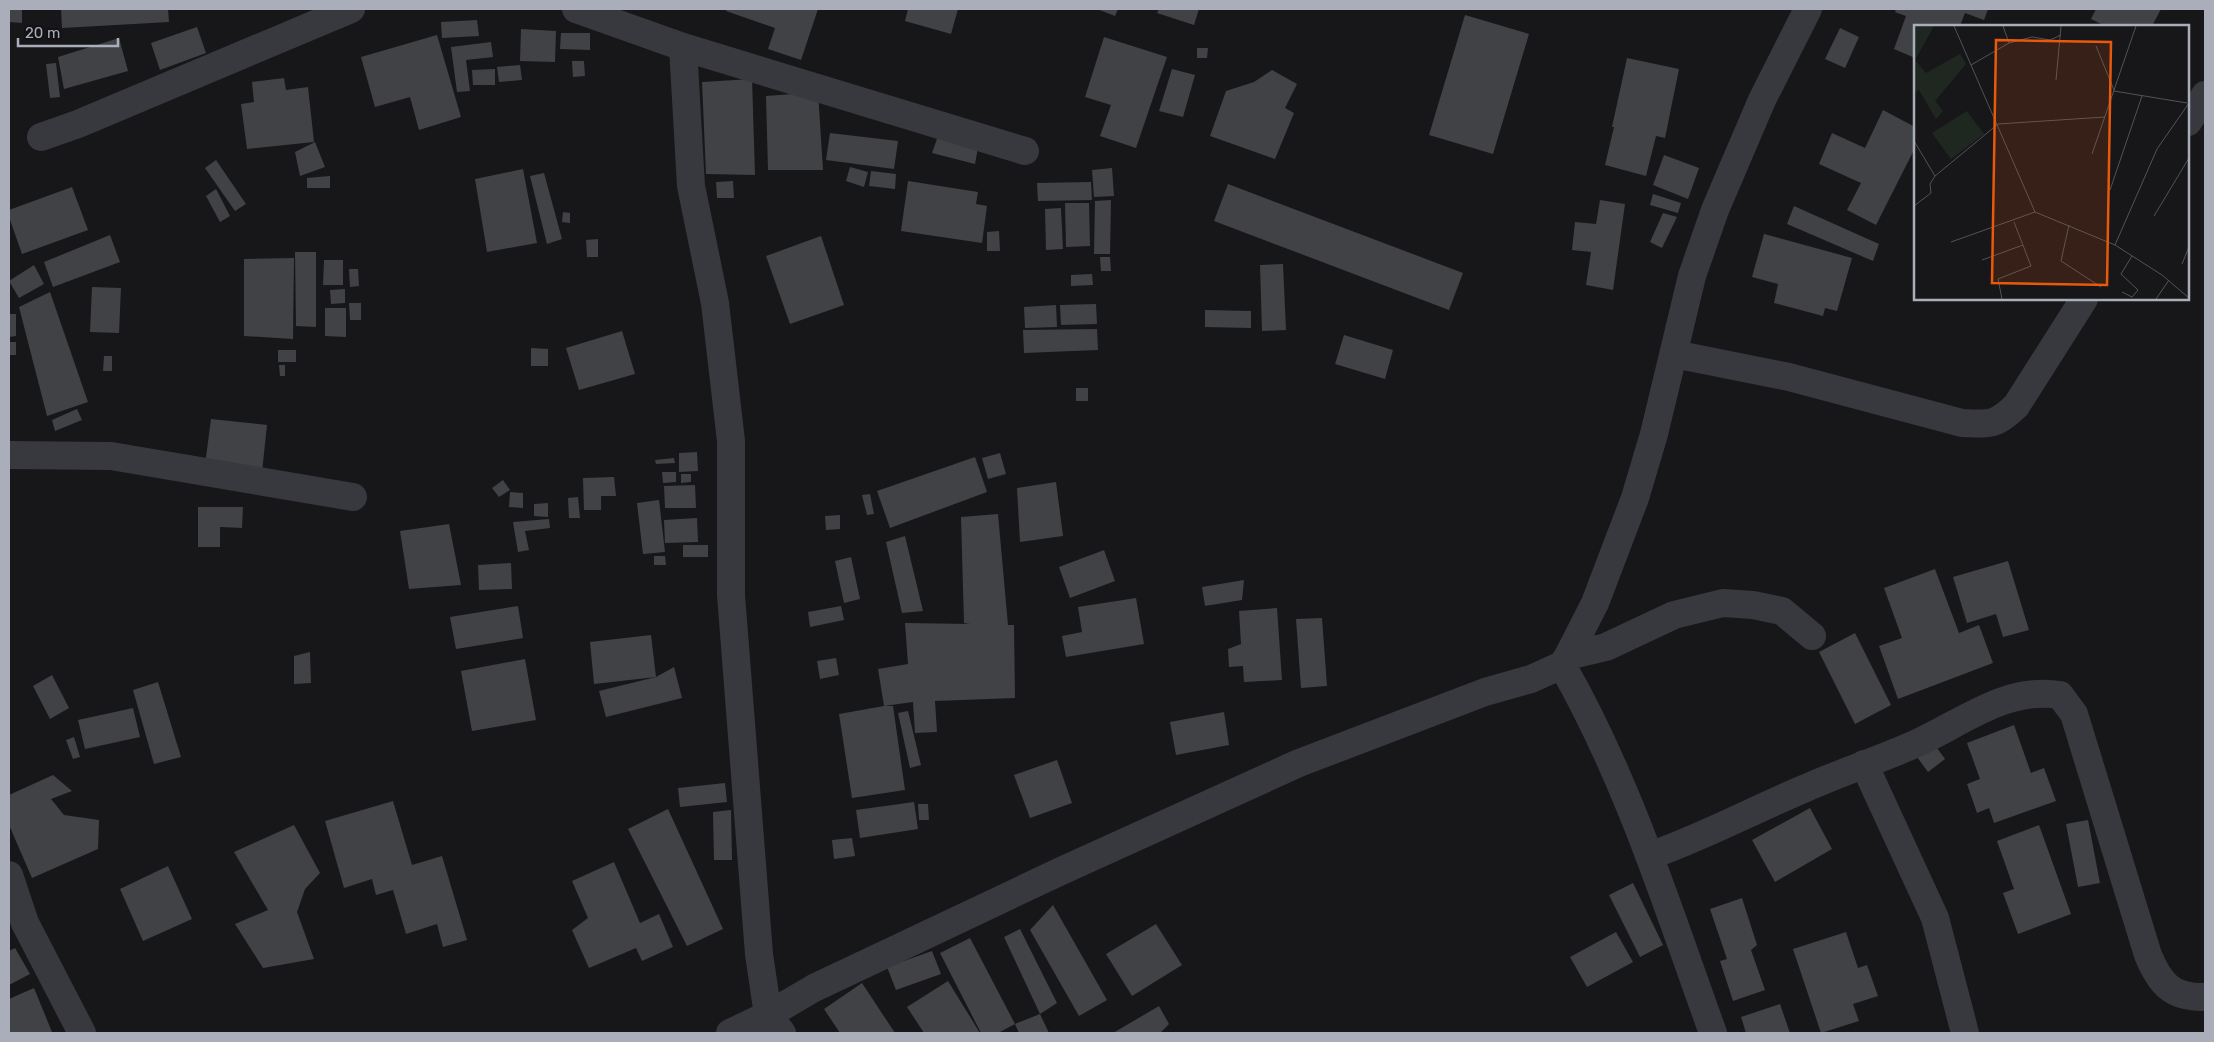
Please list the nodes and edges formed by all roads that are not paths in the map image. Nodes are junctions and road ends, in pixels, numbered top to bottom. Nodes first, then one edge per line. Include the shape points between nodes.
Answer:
1 (351, 9) edge
2 (576, 9) edge
3 (1808, 9) edge
4 (682, 47) junction
5 (2205, 95) edge
6 (2189, 120) edge
7 (41, 137) dead end
8 (1025, 151) dead end
9 (2083, 300) edge
10 (1674, 354) junction
11 (9, 456) edge
12 (353, 497) dead end
13 (1812, 636) dead end
14 (1565, 660) junction
15 (1864, 764) junction
16 (1649, 856) junction
17 (9, 875) edge
18 (17, 928) edge
19 (2205, 997) edge
20 (775, 1024) edge
21 (82, 1033) edge
22 (730, 1033) edge
23 (1713, 1033) edge
24 (1965, 1033) edge

1 - 7 street
2 - 4 street
3 - 10 street via 1762,100 1715,210 1692,276
4 - 8 street
4 - 20 street via 691,186 715,303 731,441 731,595 759,954
5 - 6 street
9 - 10 street via 2016,406 2002,420 1986,424 1962,423 1789,376
10 - 14 street via 1635,498 1595,604
11 - 12 street via 111,456
13 - 14 street via 1782,611 1723,603 1674,615 1606,647
14 - 16 street
14 - 20 street via 1531,678 1485,692 1299,763 1220,798 823,984
15 - 16 street via 1687,843
15 - 19 street via 1916,744 2005,699 2038,693 2060,695 2074,714 2157,976 2171,989 2188,997
15 - 24 street via 1935,918
16 - 23 street
17 - 18 street
18 - 21 street
20 - 22 street

